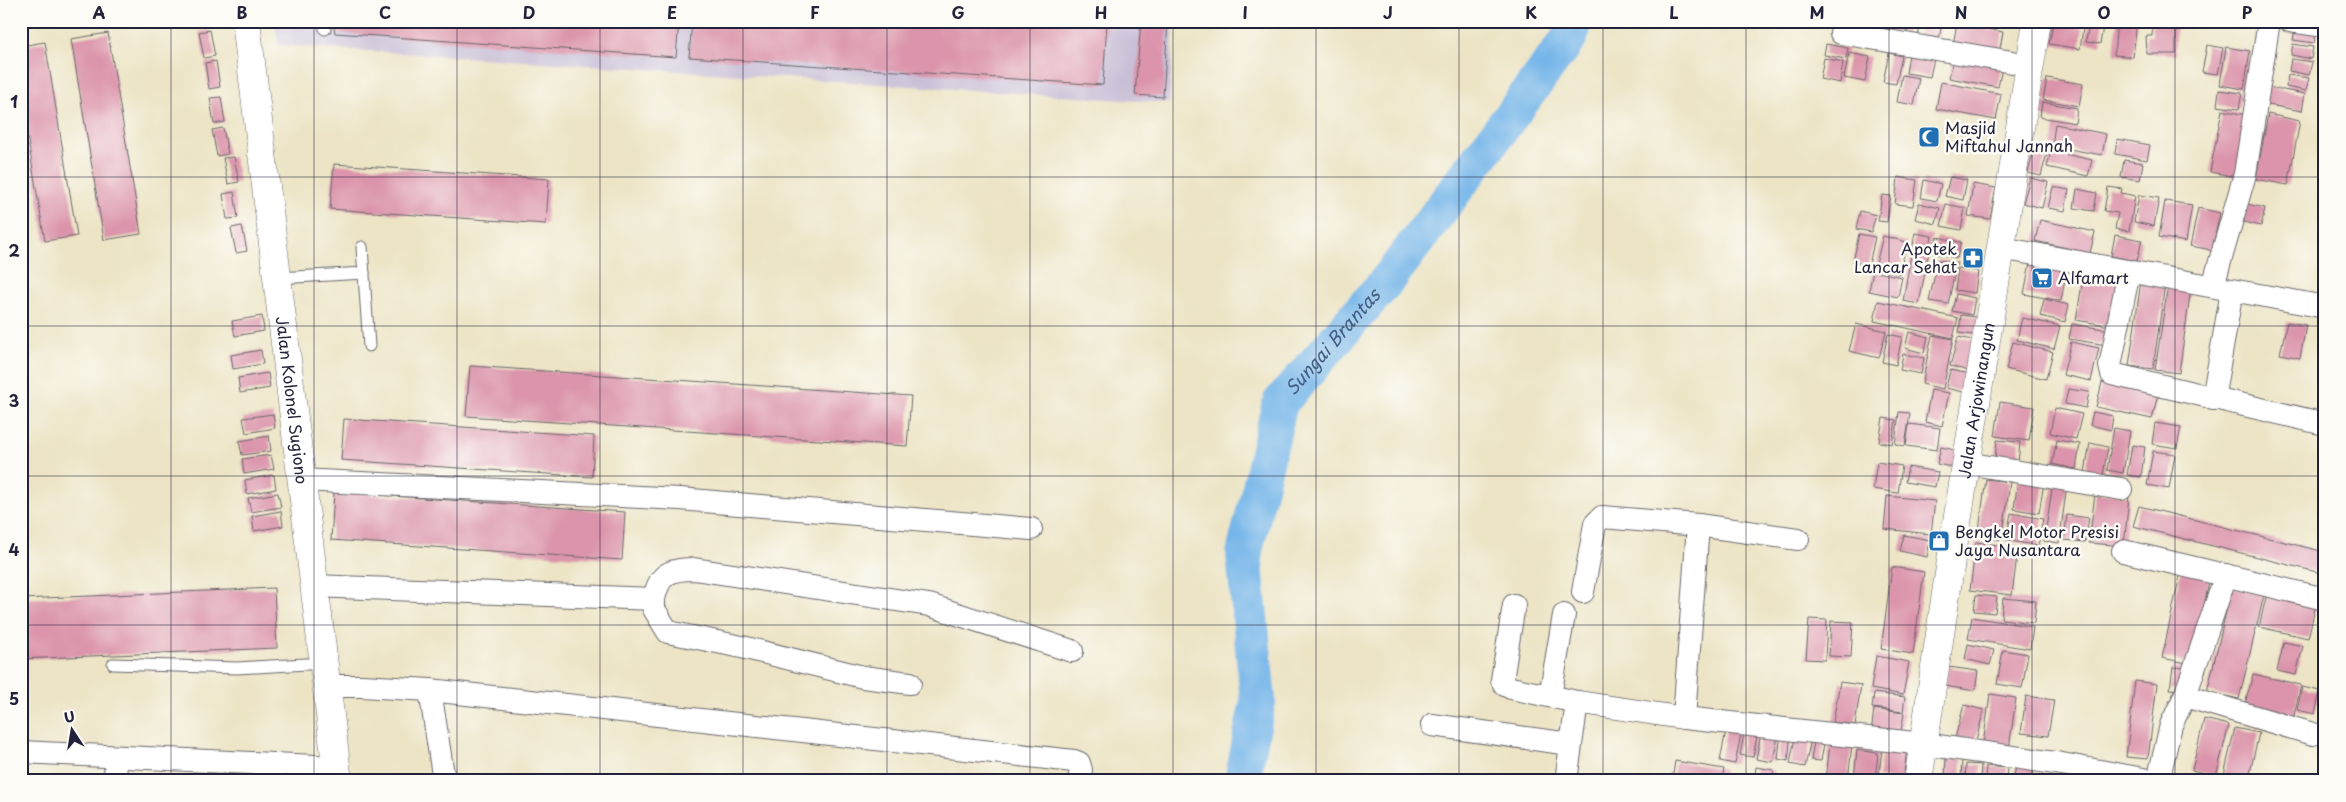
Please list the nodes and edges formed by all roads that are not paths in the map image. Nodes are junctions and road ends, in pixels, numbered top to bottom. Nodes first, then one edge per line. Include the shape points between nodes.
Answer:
1 (26, 21) edge
2 (246, 21) edge
3 (2037, 21) edge
4 (2268, 21) edge
5 (2290, 21) edge
6 (21, 22) edge
7 (2325, 26) edge
8 (1841, 33) dead end
9 (2030, 65) junction
10 (362, 247) dead end
11 (2001, 248) junction
12 (2129, 271) junction
13 (364, 273) junction
14 (278, 278) junction
15 (2223, 289) junction
16 (2325, 307) edge
17 (369, 346) dead end
18 (2214, 399) junction
19 (2325, 424) edge
20 (1966, 463) junction
21 (301, 480) junction
22 (2121, 489) dead end
23 (1698, 525) junction
24 (1031, 529) dead end
25 (1798, 539) dead end
26 (2123, 551) dead end
27 (2226, 576) junction
28 (313, 586) junction
29 (1583, 592) dead end
30 (654, 599) junction
31 (2325, 599) edge
32 (1514, 606) dead end
33 (1564, 615) dead end
34 (1072, 651) dead end
35 (113, 664) dead end
36 (326, 683) junction
37 (910, 683) dead end
38 (431, 696) junction
39 (1550, 696) junction
40 (2185, 696) junction
41 (1577, 702) junction
42 (1684, 718) junction
43 (1432, 725) dead end
44 (2313, 734) dead end
45 (1570, 744) junction
46 (1924, 744) junction
47 (21, 752) edge
48 (117, 758) junction
49 (214, 771) edge
50 (2062, 773) edge
51 (337, 774) edge
52 (114, 781) edge
53 (444, 781) edge
54 (1079, 781) edge
55 (1566, 781) edge
56 (1918, 781) edge
57 (2154, 781) edge
58 (2158, 781) edge

1 - 6 lane
2 - 14 main road, Jalan Kolonel Sugiono
3 - 9 main road, Jalan Arjowinangun
4 - 15 street via 2245,174
5 - 7 street
8 - 9 street
9 - 11 main road, Jalan Arjowinangun
10 - 13 lane
11 - 12 street
11 - 20 main road, Jalan Arjowinangun
12 - 15 street
12 - 18 street via 2111,372 2116,376
13 - 14 lane
13 - 17 lane
14 - 21 main road, Jalan Kolonel Sugiono
15 - 16 street
15 - 18 street
18 - 19 street
20 - 22 street
20 - 46 main road, Jalan Arjowinangun
21 - 24 street via 680,499
21 - 28 main road, Jalan Kolonel Sugiono
23 - 25 street
23 - 29 street via 1599,518 1595,524
23 - 42 street
26 - 27 street
27 - 31 street
27 - 40 street
28 - 30 street
28 - 36 main road, Jalan Kolonel Sugiono
30 - 34 street via 664,576 676,569 694,569 929,605
30 - 37 street via 654,609 668,632 863,678
32 - 39 street via 1502,680 1511,688
33 - 39 street
35 - 36 lane via 237,668
36 - 38 street
36 - 51 main road, Jalan Kolonel Sugiono
38 - 53 street
38 - 54 street via 1074,761 1079,763 1081,770
39 - 41 street
40 - 44 street
40 - 58 street via 2171,724
41 - 42 street
41 - 45 street
42 - 46 street
43 - 45 street
45 - 55 street
46 - 50 street
46 - 56 main road, Jalan Arjowinangun
47 - 48 street
48 - 49 street
48 - 52 street
49 - 51 street
50 - 57 street

